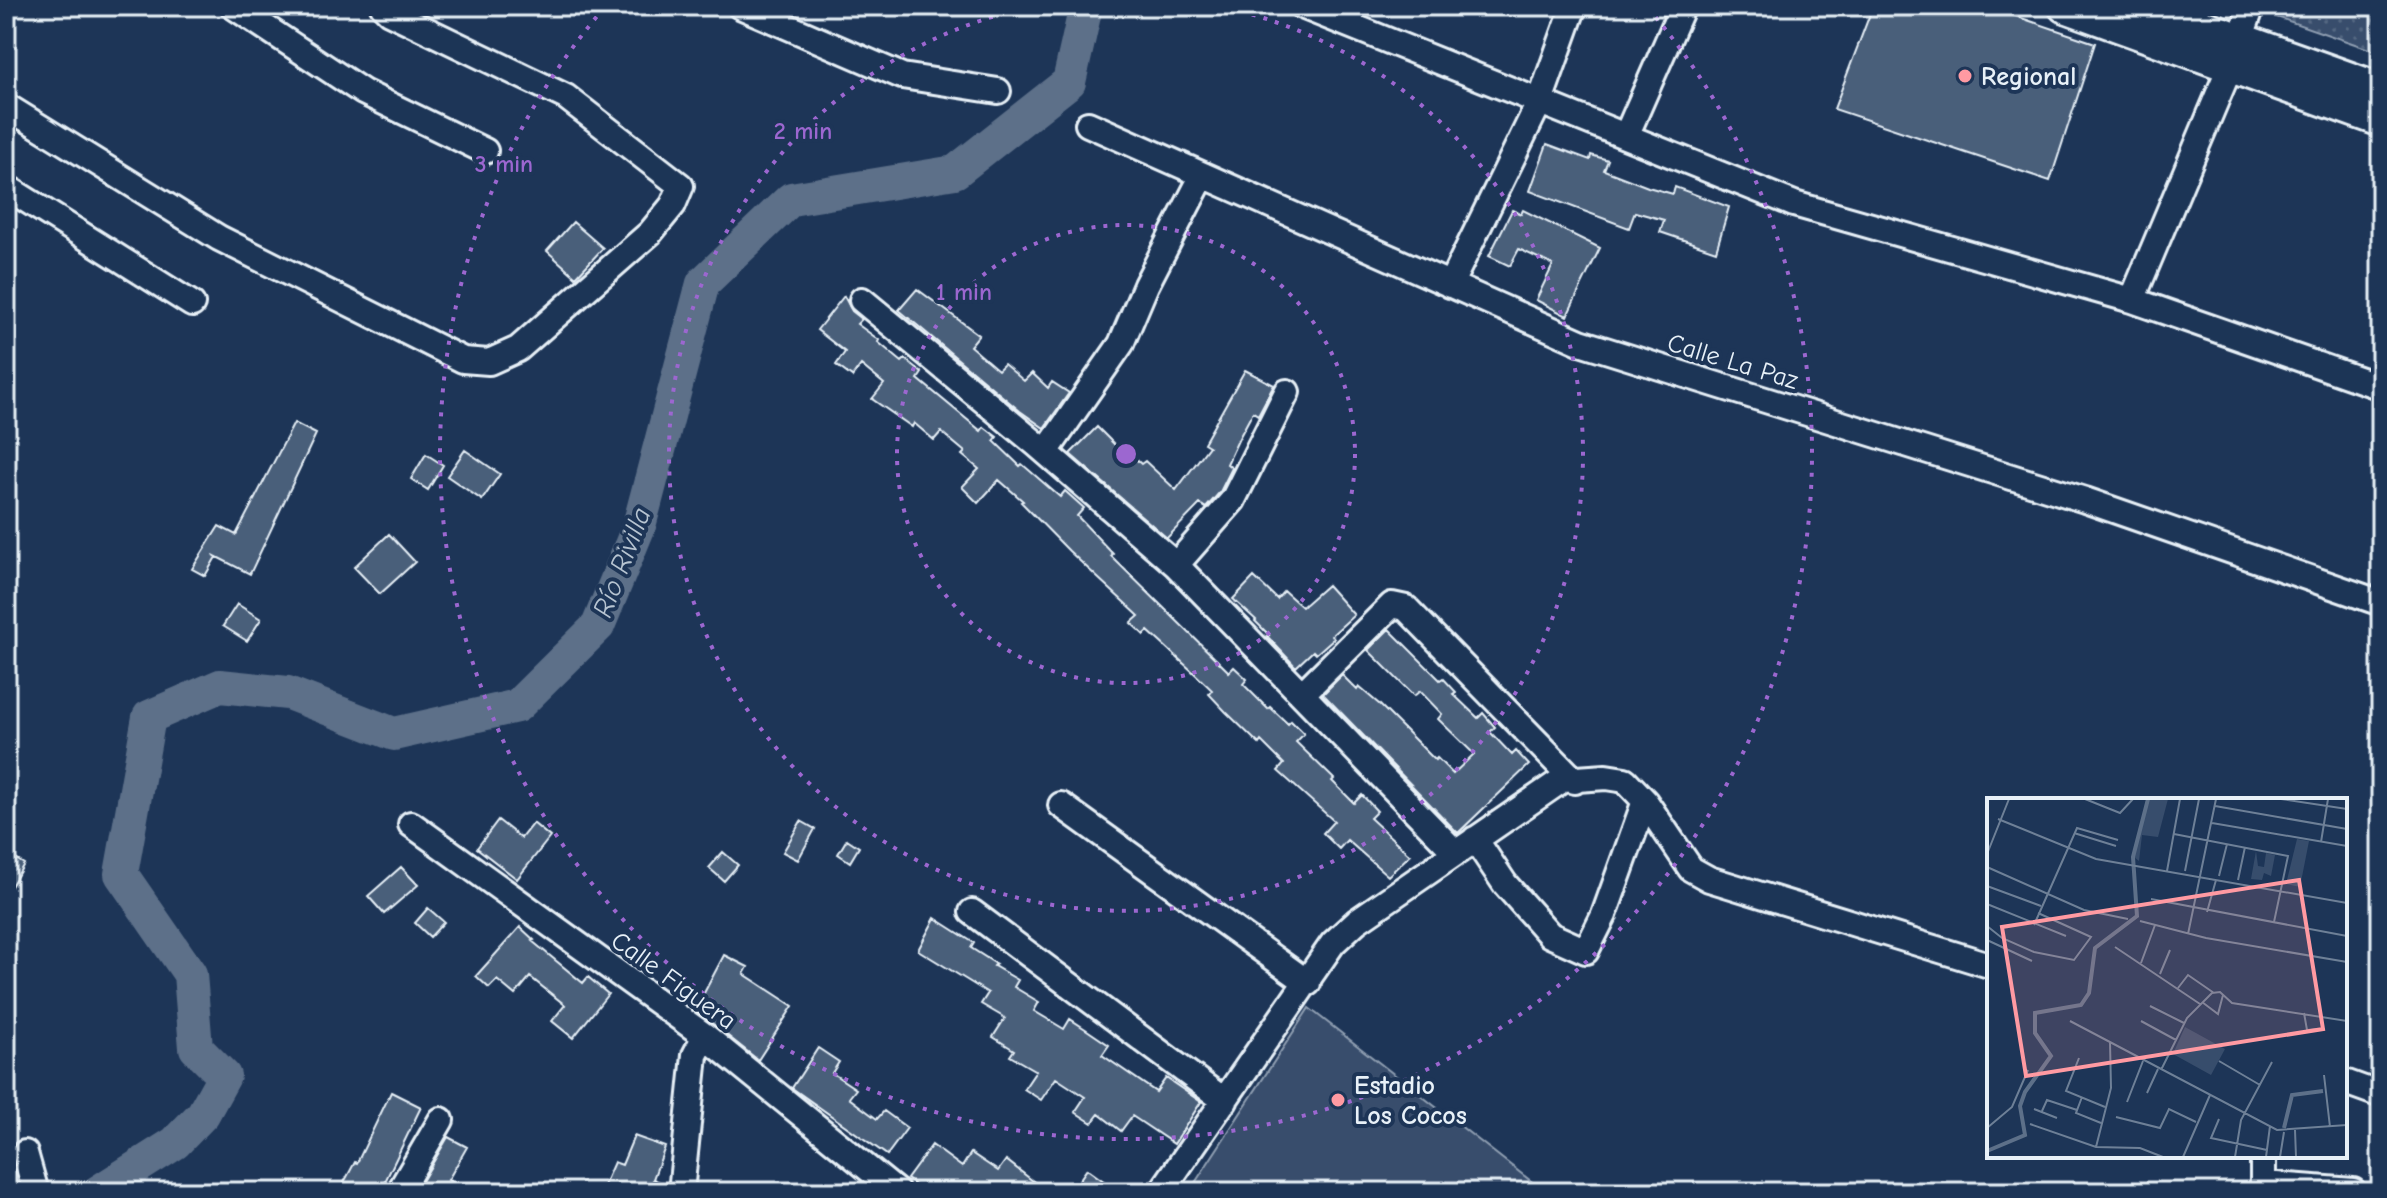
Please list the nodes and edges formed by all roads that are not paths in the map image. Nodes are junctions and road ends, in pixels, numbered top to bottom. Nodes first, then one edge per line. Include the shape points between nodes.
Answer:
1 (233, 6) edge
2 (383, 6) edge
3 (740, 6) edge
4 (1302, 6) edge
5 (1574, 6) edge
6 (1683, 6) edge
7 (2065, 6) edge
8 (2145, 6) edge
9 (2252, 6) edge
10 (259, 13) edge
11 (2235, 53) junction
12 (2381, 90) edge
13 (998, 91) dead end
14 (1540, 101) junction
15 (6, 106) edge
16 (2381, 120) edge
17 (1088, 124) dead end
18 (1626, 136) junction
19 (485, 151) dead end
20 (1203, 175) junction
21 (6, 187) edge
22 (1450, 285) junction
23 (862, 300) dead end
24 (2132, 300) junction
25 (192, 304) dead end
26 (2381, 387) edge
27 (1287, 392) dead end
28 (1046, 452) junction
29 (1176, 565) junction
30 (2381, 603) edge
31 (1303, 693) junction
32 (1575, 781) junction
33 (1645, 801) junction
34 (1061, 805) dead end
35 (411, 824) dead end
36 (1475, 839) junction
37 (1455, 852) junction
38 (972, 912) dead end
39 (1987, 964) edge
40 (1308, 983) junction
41 (705, 1036) junction
42 (2347, 1083) edge
43 (2381, 1095) edge
44 (1225, 1101) junction
45 (441, 1120) dead end
46 (25, 1153) dead end
47 (2263, 1158) edge
48 (2353, 1191) edge
49 (36, 1192) edge
50 (399, 1192) edge
51 (681, 1192) edge
52 (897, 1192) edge
53 (1161, 1192) edge

1 - 10 street
2 - 15 street via 566,97 681,186 650,233 518,349 489,362 463,360 219,238
3 - 13 street via 902,76
4 - 14 street
5 - 14 street
6 - 18 street
7 - 11 main road
8 - 11 main road
9 - 11 street
10 - 19 street via 363,92
11 - 12 main road
11 - 16 main road
11 - 24 street
14 - 18 street
14 - 22 street
17 - 20 street, Calle La Paz
18 - 24 street via 1794,204
20 - 22 street, Calle La Paz
20 - 28 street via 1121,344
21 - 25 street
22 - 30 street, Calle La Paz via 1580,342 2085,500
23 - 28 street
24 - 26 street
27 - 29 street via 1233,500
28 - 29 street
29 - 31 street
31 - 32 street via 1392,605 1398,605
31 - 37 street
32 - 33 street via 1625,780
32 - 36 street via 1562,780
33 - 36 street via 1586,951 1550,935 1505,884
33 - 39 street via 1691,869 1709,879
34 - 40 street
35 - 41 street, Calle Figuera
36 - 37 street
37 - 40 street via 1357,921 1333,943
38 - 44 street
40 - 44 street
41 - 51 street via 695,1055
41 - 52 street, Calle Figuera
42 - 43 street
44 - 53 street
45 - 50 street
46 - 49 street
47 - 48 street via 2263,1184

